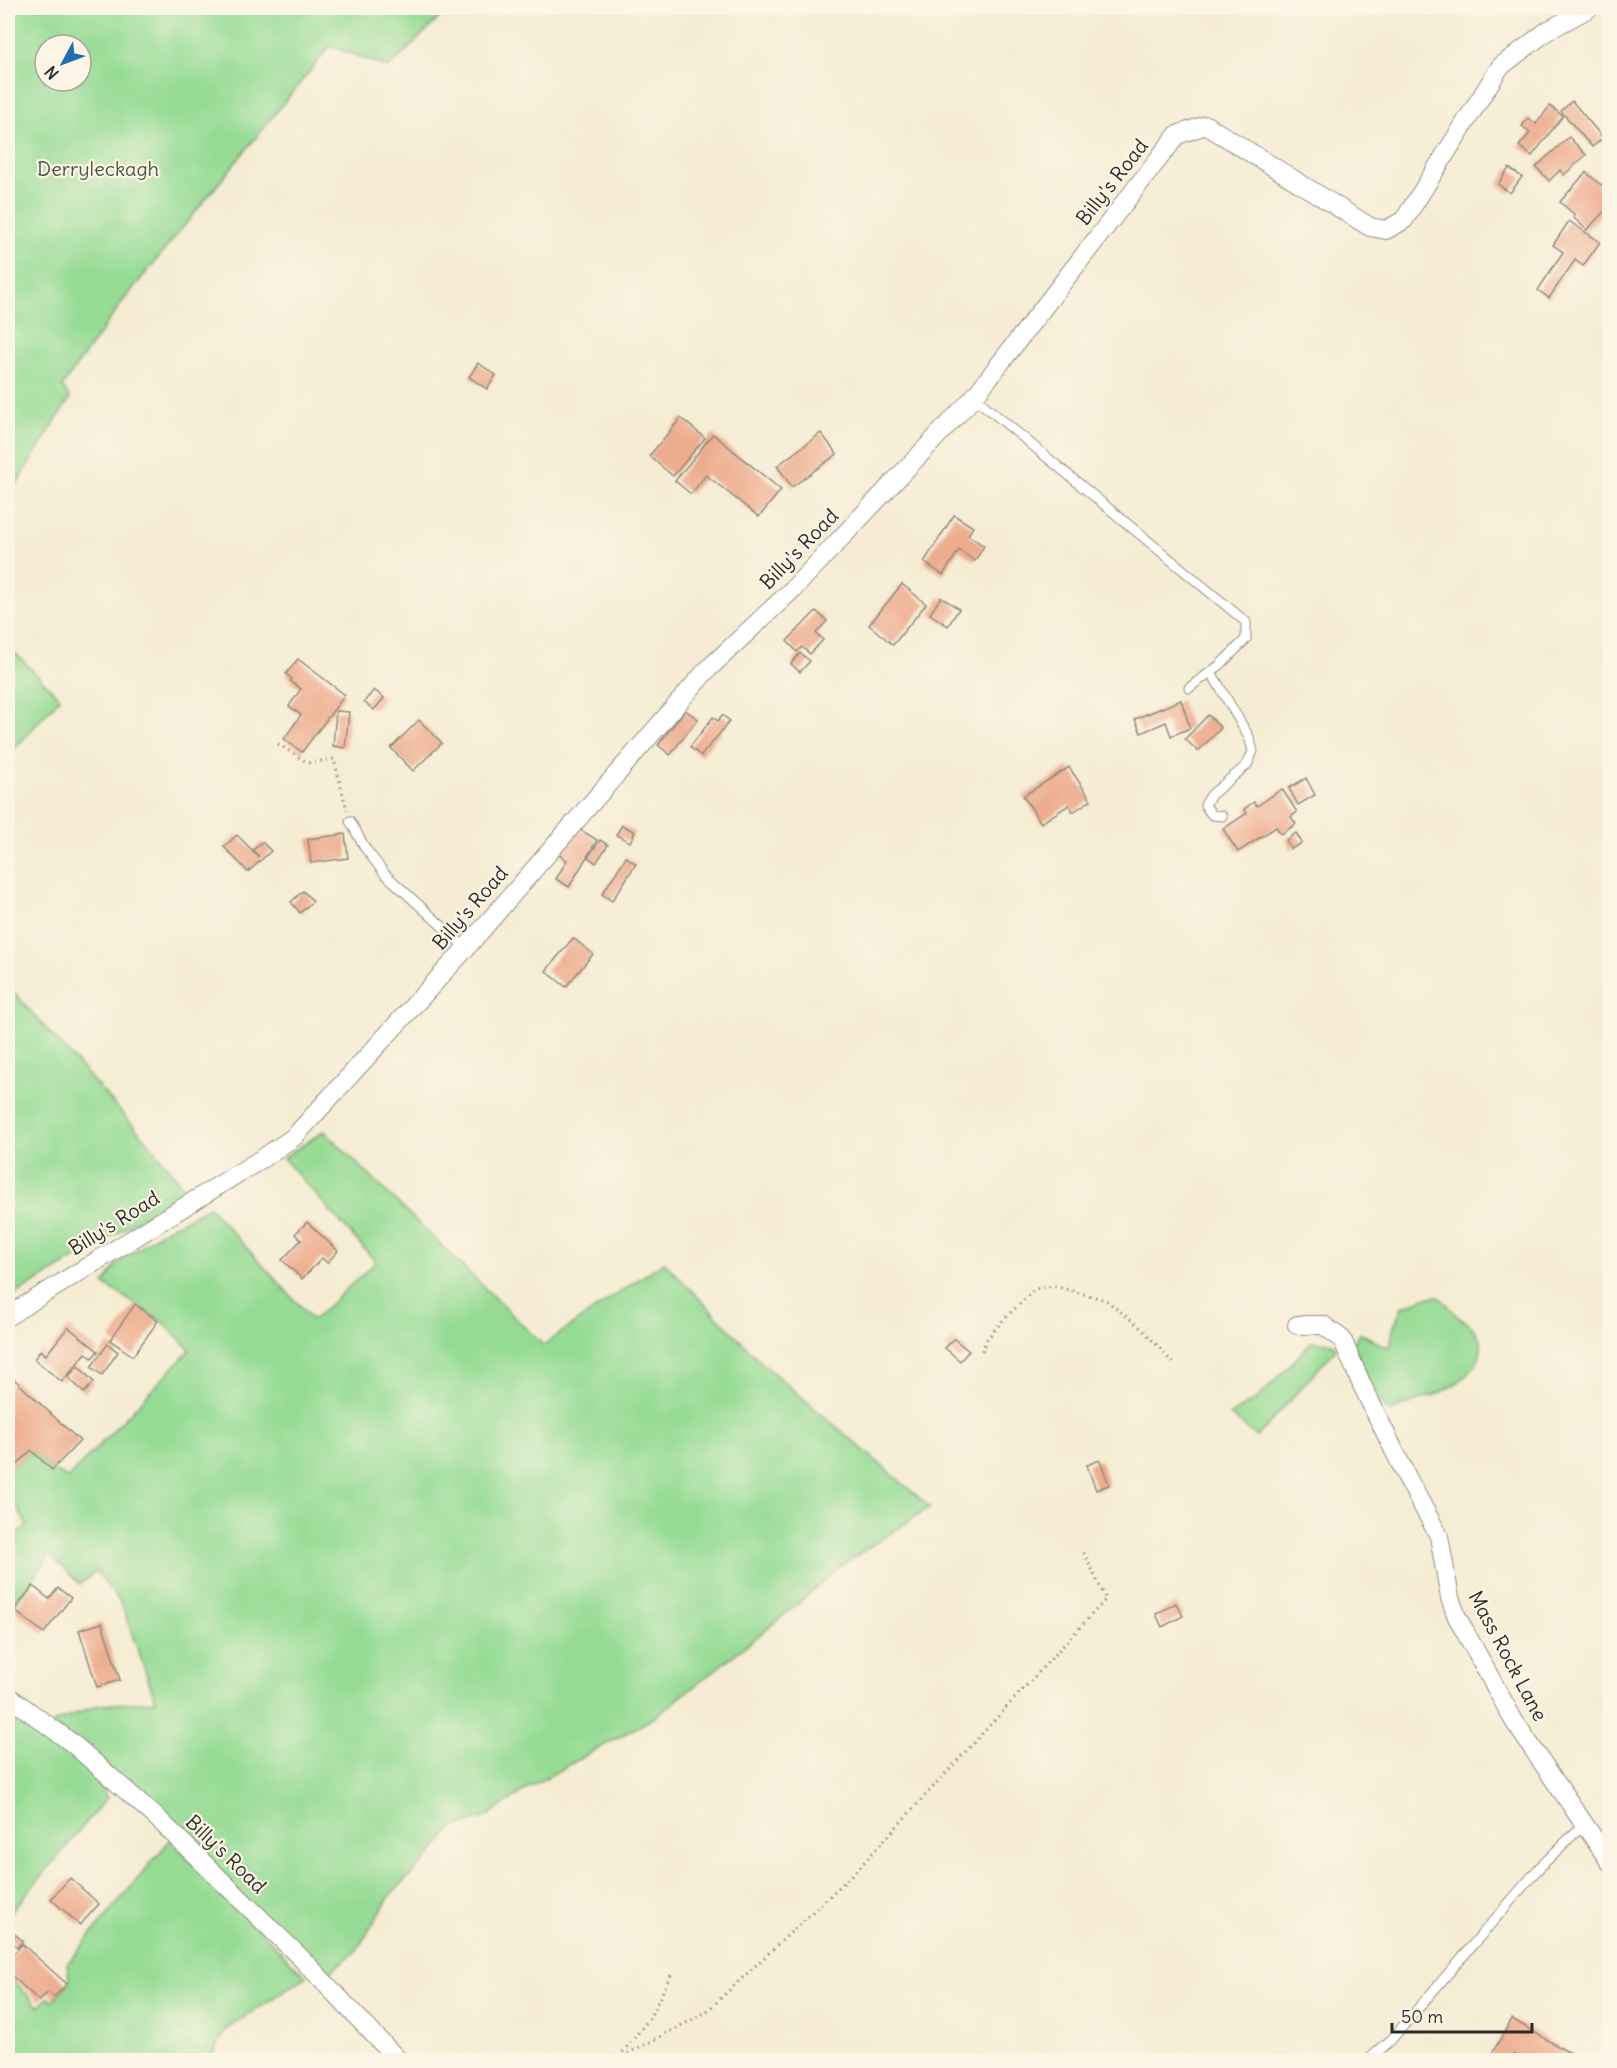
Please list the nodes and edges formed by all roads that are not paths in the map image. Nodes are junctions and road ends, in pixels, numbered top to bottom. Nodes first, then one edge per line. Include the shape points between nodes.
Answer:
1 (1589, 8) edge
2 (974, 397) junction
3 (1210, 672) junction
4 (1189, 688) dead end
5 (1222, 816) dead end
6 (350, 821) road end
7 (465, 948) junction
8 (8, 1316) edge
9 (1296, 1325) dead end
10 (8, 1696) edge
11 (1585, 1823) junction
12 (1610, 1862) edge
13 (398, 2061) edge
14 (1368, 2061) edge

1 - 2 street, Billy's Road via 1547,31 1500,67 1404,220 1386,230 1370,227 1206,125 1178,135
2 - 3 lane via 1246,622 1246,639
2 - 7 street, Billy's Road via 794,588 705,672
3 - 4 lane
3 - 5 lane via 1254,751 1248,765 1211,795 1205,805 1212,815
6 - 7 lane via 385,874
7 - 8 street, Billy's Road via 294,1137
9 - 11 street, Mass Rock Lane via 1323,1324 1342,1339 1439,1536 1457,1617 1514,1721
10 - 13 street, Billy's Road via 72,1743 154,1816 301,1958
11 - 12 street, Mass Rock Lane
11 - 14 lane via 1538,1869 1391,2040

